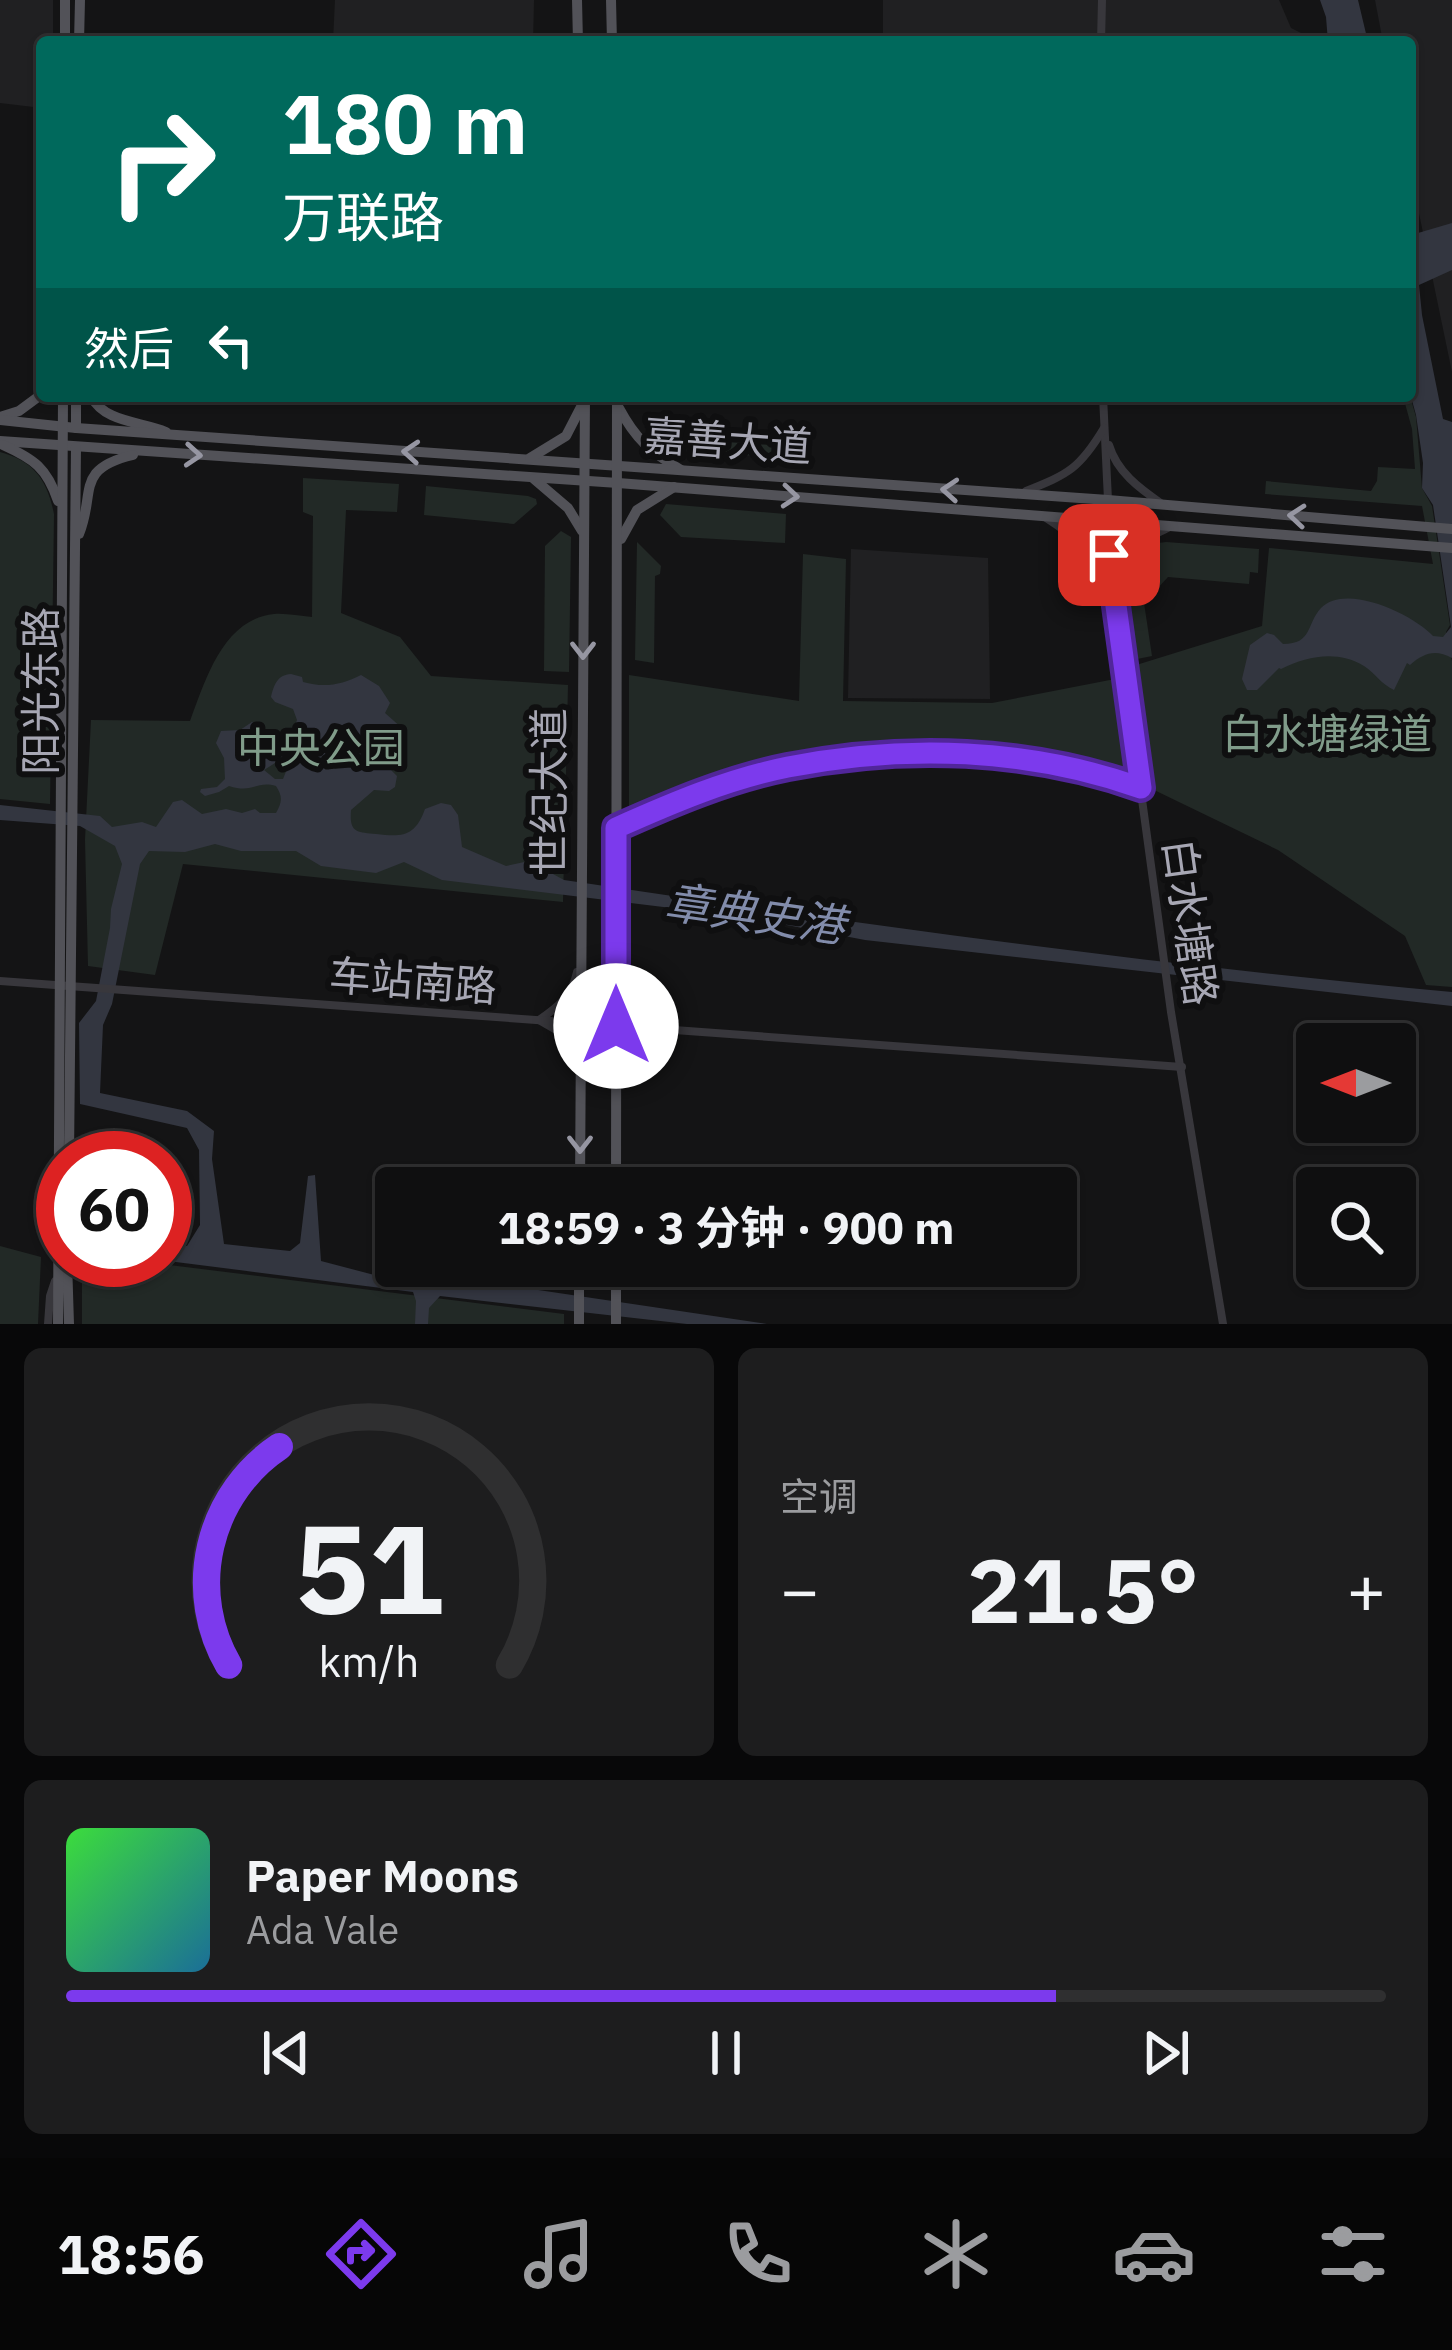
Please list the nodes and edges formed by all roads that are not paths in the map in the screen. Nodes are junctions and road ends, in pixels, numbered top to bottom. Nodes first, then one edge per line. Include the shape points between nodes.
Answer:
1 (65, 0) edge
2 (80, 0) edge
3 (577, 0) edge
4 (611, 0) edge
5 (1089, 0) edge
6 (1102, 1) edge
7 (64, 36) edge
8 (79, 36) edge
9 (578, 36) edge
10 (612, 36) edge
11 (1101, 36) edge
12 (36, 399) edge
13 (64, 402) edge
14 (75, 402) edge
15 (95, 402) edge
16 (582, 402) edge
17 (585, 402) edge
18 (617, 402) edge
19 (617, 402) edge
20 (1103, 402) edge
21 (0, 418) edge
22 (1105, 426) junction
23 (70, 428) junction
24 (174, 435) junction
25 (0, 442) edge
26 (69, 447) junction
27 (154, 453) junction
28 (528, 460) junction
29 (585, 464) junction
30 (618, 467) junction
31 (684, 471) junction
32 (532, 477) junction
33 (583, 481) junction
34 (618, 483) junction
35 (674, 487) junction
36 (1018, 494) junction
37 (1108, 500) junction
38 (1164, 505) junction
39 (62, 516) junction
40 (1043, 516) junction
41 (1104, 521) junction
42 (1172, 526) junction
43 (1452, 529) edge
44 (583, 533) junction
45 (75, 542) junction
46 (617, 548) junction
47 (1452, 548) edge
48 (1114, 590) junction
49 (1141, 788) junction
50 (67, 800) junction
51 (616, 828) junction
52 (581, 946) junction
53 (616, 974) junction
54 (0, 981) edge
55 (66, 986) junction
56 (539, 1020) junction
57 (580, 1023) junction
58 (616, 1026) junction
59 (653, 1028) junction
60 (1182, 1067) junction
61 (580, 1068) junction
62 (616, 1101) junction
63 (62, 1131) edge
64 (69, 1131) edge
65 (580, 1167) edge
66 (616, 1167) edge
67 (54, 1287) edge
68 (62, 1287) edge
69 (66, 1287) edge
70 (579, 1287) edge
71 (616, 1287) edge
72 (70, 1320) edge
73 (579, 1320) edge
74 (616, 1323) edge
75 (48, 1324) edge
76 (58, 1324) edge
77 (1223, 1324) edge

1 - 7 main road
2 - 8 main road
3 - 9 main road
4 - 10 main road
5 - 6 street
6 - 11 street
12 - 21 main road
13 - 23 main road, 阳光东路
14 - 23 main road, 阳光东路
15 - 24 main road via 112,416
16 - 28 main road via 566,436
17 - 29 main road, 世纪大道
18 - 30 main road, 世纪大道
19 - 31 main road via 633,435
20 - 22 street, 白水塘路
21 - 23 main road, 嘉善大道
22 - 36 street via 1068,473
22 - 37 street, 白水塘路
22 - 38 street via 1121,470
23 - 24 main road, 嘉善大道
23 - 26 main road, 阳光东路
28 -> 24 main road, 嘉善大道
25 - 26 main road, 嘉善大道
25 - 39 main road via 47,473
26 - 27 main road, 嘉善大道
26 - 39 main road, 阳光东路
26 - 45 main road, 阳光东路
27 -> 32 main road, 嘉善大道
27 - 45 main road via 102,466 86,487
28 - 29 main road, 嘉善大道
29 - 30 main road, 嘉善大道
29 - 33 main road, 世纪大道
30 - 31 main road, 嘉善大道
30 - 34 main road, 世纪大道
36 -> 31 main road, 嘉善大道
32 - 33 main road, 嘉善大道
32 - 44 main road
33 - 34 main road, 嘉善大道
33 - 44 main road, 世纪大道
34 - 35 main road, 嘉善大道
34 - 46 main road, 世纪大道
35 -> 40 main road, 嘉善大道
35 - 46 main road via 637,510
36 - 37 main road, 嘉善大道
37 - 38 main road, 嘉善大道
37 - 41 street, 白水塘路
43 -> 38 main road, 嘉善大道
39 - 50 main road, 阳光东路
40 - 41 main road, 嘉善大道
40 - 48 street via 1093,554
41 - 42 main road, 嘉善大道
41 - 48 street, 白水塘路
42 - 47 main road, 嘉善大道
42 - 48 street via 1134,545 1118,563
44 -> 52 main road, 世纪大道
45 - 50 main road, 阳光东路
46 - 51 main road, 世纪大道
48 - 49 street, 白水塘路
49 - 51 street via 980,754 856,756 727,784
49 - 60 street, 白水塘路
50 - 55 main road, 阳光东路
51 - 53 main road, 世纪大道
52 - 56 street via 570,992
52 - 57 main road, 世纪大道
53 - 58 main road, 世纪大道
53 - 59 street via 635,1013
54 - 55 street, 车站南路
55 - 56 street, 车站南路
55 - 63 main road
55 - 64 main road
56 - 57 street, 车站南路
56 - 61 street via 565,1035
57 - 58 street, 车站南路
57 - 61 main road, 世纪大道
58 - 59 street, 车站南路
58 - 62 main road, 世纪大道
59 - 60 street, 车站南路
59 - 62 street via 624,1054
60 - 77 street, 白水塘路
61 -> 65 main road, 世纪大道
62 - 66 main road, 世纪大道
67 - 75 street
68 - 76 main road
69 - 72 main road
70 - 73 main road
71 - 74 main road

